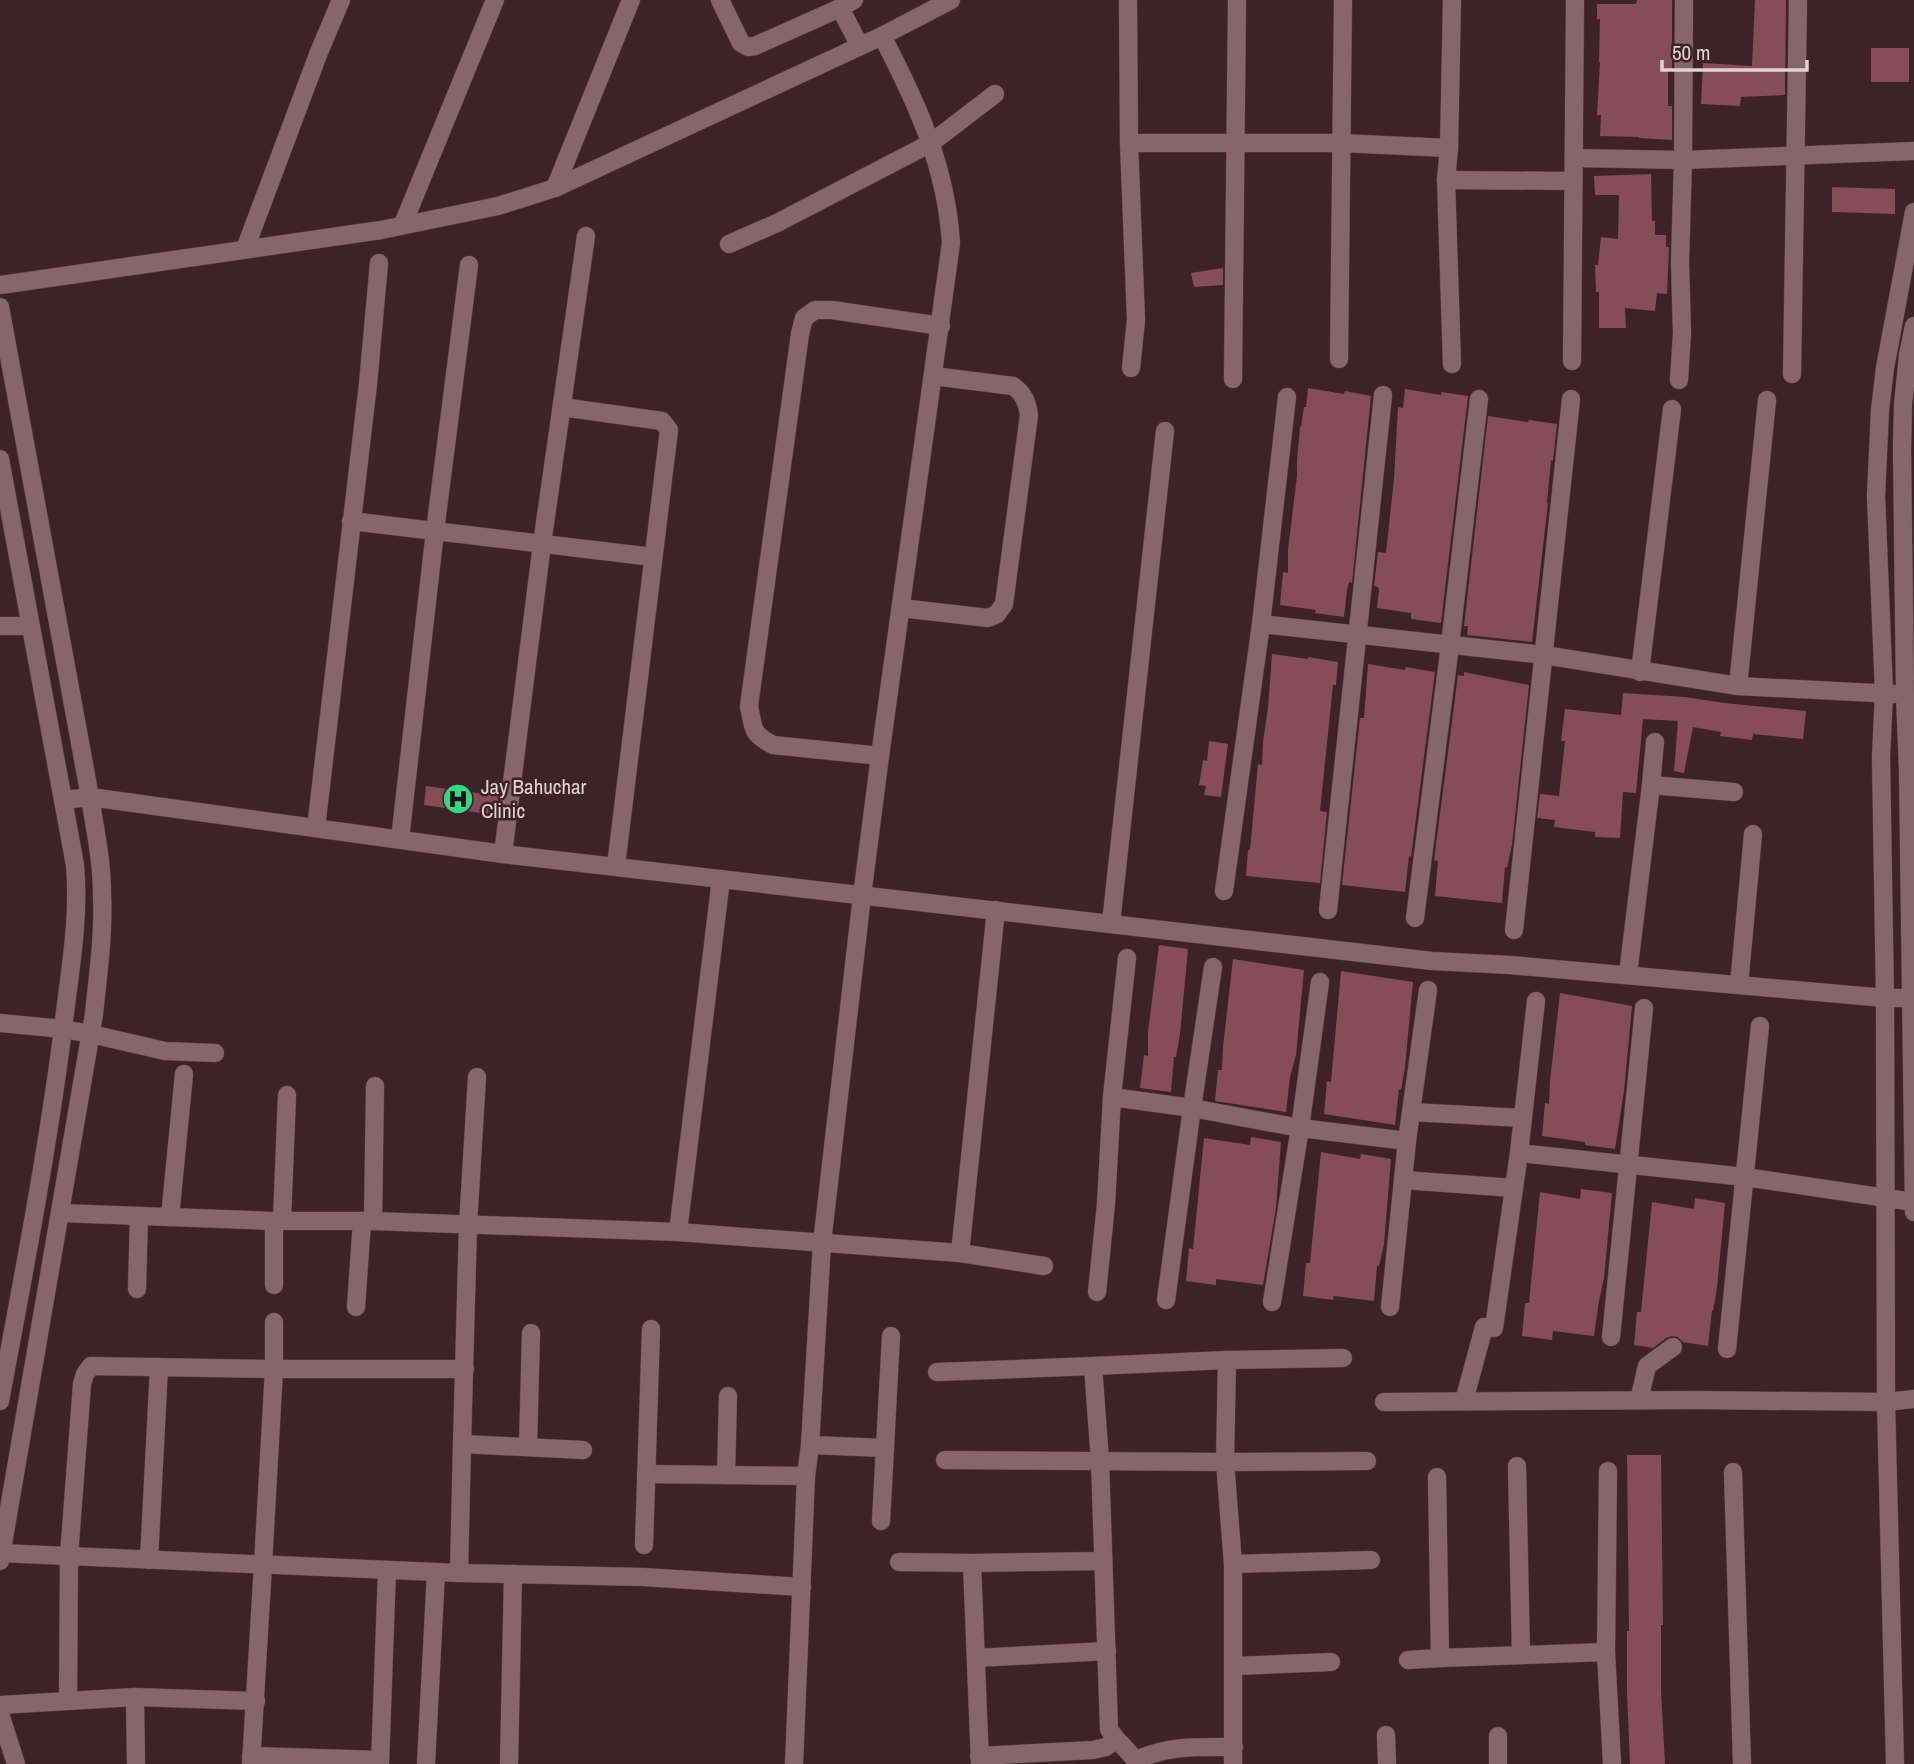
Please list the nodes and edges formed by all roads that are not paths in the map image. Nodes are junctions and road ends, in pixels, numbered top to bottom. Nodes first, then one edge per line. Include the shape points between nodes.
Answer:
1 (341, 0) edge
2 (495, 0) edge
3 (631, 0) edge
4 (720, 0) edge
5 (951, 0) edge
6 (1128, 0) edge
7 (1237, 0) edge
8 (1343, 0) edge
9 (1451, 0) edge
10 (1575, 0) edge
11 (1684, 0) edge
12 (1798, 0) edge
13 (847, 4) edge
14 (882, 36) junction
15 (860, 46) junction
16 (995, 94) dead end
17 (931, 143) junction
18 (1129, 143) junction
19 (1235, 143) junction
20 (1340, 143) junction
21 (1449, 148) junction
22 (1914, 151) edge
23 (1795, 157) junction
24 (1574, 158) junction
25 (1684, 160) junction
26 (1446, 180) junction
27 (1573, 181) junction
28 (555, 188) junction
29 (1914, 212) edge
30 (403, 224) junction
31 (586, 236) dead end
32 (729, 244) dead end
33 (245, 249) junction
34 (379, 263) dead end
35 (469, 265) dead end
36 (0, 285) edge
37 (0, 307) edge
38 (941, 326) junction
39 (1914, 326) edge
40 (1339, 359) dead end
41 (1573, 361) dead end
42 (1452, 364) dead end
43 (1131, 368) dead end
44 (1791, 374) dead end
45 (933, 376) junction
46 (1233, 379) dead end
47 (1679, 380) dead end
48 (1383, 396) dead end
49 (1287, 397) dead end
50 (1479, 398) dead end
51 (1571, 399) dead end
52 (1767, 400) dead end
53 (562, 407) junction
54 (1672, 409) dead end
55 (1165, 431) dead end
56 (0, 459) edge
57 (1908, 487) edge
58 (351, 521) junction
59 (435, 531) junction
60 (542, 544) junction
61 (653, 557) junction
62 (901, 608) junction
63 (1261, 624) junction
64 (0, 626) edge
65 (30, 626) junction
66 (1357, 635) junction
67 (1450, 645) junction
68 (1544, 655) junction
69 (1640, 672) junction
70 (1738, 686) junction
71 (1884, 693) junction
72 (1905, 695) junction
73 (1655, 742) dead end
74 (880, 756) junction
75 (1911, 771) edge
76 (1651, 785) junction
77 (1734, 792) dead end
78 (90, 797) junction
79 (63, 800) junction
80 (316, 828) junction
81 (1753, 834) dead end
82 (400, 839) junction
83 (503, 853) junction
84 (1912, 856) edge
85 (616, 866) junction
86 (721, 879) junction
87 (1224, 891) dead end
88 (862, 896) junction
89 (996, 910) junction
90 (1328, 910) dead end
91 (1415, 918) dead end
92 (1111, 923) junction
93 (1514, 930) dead end
94 (1127, 958) dead end
95 (1213, 967) dead end
96 (1628, 974) junction
97 (1320, 982) dead end
98 (1739, 985) junction
99 (1428, 990) dead end
100 (1885, 998) junction
101 (1911, 998) junction
102 (1536, 1001) dead end
103 (1644, 1009) dead end
104 (0, 1023) edge
105 (1760, 1026) dead end
106 (63, 1029) junction
107 (91, 1034) junction
108 (215, 1052) dead end
109 (184, 1074) dead end
110 (477, 1077) dead end
111 (375, 1086) dead end
112 (287, 1095) dead end
113 (1112, 1097) junction
114 (1192, 1108) junction
115 (1411, 1112) junction
116 (1523, 1118) junction
117 (1300, 1128) junction
118 (1407, 1141) junction
119 (1519, 1153) junction
120 (1628, 1164) junction
121 (1745, 1177) junction
122 (1404, 1180) junction
123 (1514, 1188) junction
124 (1886, 1198) junction
125 (1914, 1202) edge
126 (1914, 1212) edge
127 (60, 1213) junction
128 (139, 1216) junction
129 (170, 1217) junction
130 (278, 1221) junction
131 (367, 1221) junction
132 (468, 1225) junction
133 (678, 1232) junction
134 (822, 1243) junction
135 (960, 1253) junction
136 (1044, 1265) dead end
137 (274, 1285) dead end
138 (137, 1289) dead end
139 (1097, 1292) dead end
140 (1166, 1300) dead end
141 (1272, 1302) dead end
142 (356, 1307) dead end
143 (1390, 1307) dead end
144 (274, 1322) dead end
145 (651, 1329) dead end
146 (531, 1333) dead end
147 (891, 1336) dead end
148 (1611, 1338) dead end
149 (1673, 1347) dead end
150 (1727, 1349) dead end
151 (1343, 1358) dead end
152 (1227, 1360) junction
153 (1093, 1366) junction
154 (159, 1367) junction
155 (274, 1369) junction
156 (465, 1369) junction
157 (937, 1372) dead end
158 (728, 1396) dead end
159 (1914, 1399) edge
160 (0, 1401) edge
161 (1464, 1401) junction
162 (1639, 1401) junction
163 (1384, 1402) dead end
164 (1886, 1402) junction
165 (462, 1444) junction
166 (810, 1445) junction
167 (528, 1447) junction
168 (885, 1448) junction
169 (583, 1450) dead end
170 (945, 1460) dead end
171 (1100, 1461) junction
172 (1367, 1461) dead end
173 (1225, 1462) junction
174 (1517, 1466) dead end
175 (1608, 1471) dead end
176 (1733, 1472) dead end
177 (646, 1474) junction
178 (726, 1475) junction
179 (806, 1476) junction
180 (1437, 1477) dead end
181 (4, 1516) edge
182 (881, 1521) dead end
183 (644, 1545) dead end
184 (0, 1556) edge
185 (69, 1556) junction
186 (149, 1560) junction
187 (1371, 1560) dead end
188 (1103, 1561) junction
189 (899, 1562) dead end
190 (972, 1563) junction
191 (1233, 1564) junction
192 (263, 1565) junction
193 (387, 1570) junction
194 (436, 1572) junction
195 (459, 1573) junction
196 (513, 1574) junction
197 (802, 1587) junction
198 (1107, 1651) junction
199 (1606, 1652) junction
200 (1521, 1655) junction
201 (976, 1658) junction
202 (1440, 1658) junction
203 (1408, 1660) dead end
204 (1331, 1662) dead end
205 (1234, 1666) junction
206 (135, 1697) junction
207 (68, 1701) junction
208 (256, 1701) junction
209 (0, 1704) edge
210 (0, 1714) edge
211 (1386, 1735) dead end
212 (1498, 1736) dead end
213 (1115, 1740) junction
214 (1234, 1755) edge
215 (1063, 1758) edge
216 (251, 1760) edge
217 (979, 1760) edge
218 (380, 1762) edge
219 (1136, 1762) edge
220 (16, 1764) edge
221 (136, 1764) edge
222 (426, 1764) edge
223 (509, 1764) edge
224 (794, 1764) edge
225 (1387, 1764) edge
226 (1498, 1764) edge
227 (1612, 1764) edge
228 (1742, 1764) edge
229 (1895, 1764) edge

1 - 33 street
2 - 30 street
3 - 28 street
4 - 13 street via 741,43 748,47
5 - 14 street
6 - 18 street
7 - 19 street
8 - 20 street
9 - 21 street
10 - 24 street
11 - 25 street
12 - 23 street
13 - 15 street
14 - 15 street
14 - 17 street
15 - 28 street
16 - 17 street
17 - 32 street
17 - 38 street via 949,215 951,243
18 - 19 street
18 - 43 street via 1136,320
19 - 20 street
19 - 46 street
20 - 21 street
20 - 40 street
21 - 26 street
22 - 23 street
23 - 25 street
23 - 44 street
24 - 25 street
24 - 27 street
25 - 47 street
26 - 27 street
26 - 42 street
27 - 41 street
28 - 30 street via 498,206
29 - 71 street via 1879,421 1876,496
30 - 33 street
31 - 53 street
33 - 36 street
34 - 58 street
35 - 59 street
37 - 78 street
38 - 45 street
38 - 74 street via 815,310 804,318 800,334 749,706 758,736 773,745
39 - 57 street via 1903,405
45 - 62 street
45 - 62 street via 1013,386 1027,403 1004,604 988,618
48 - 66 street
49 - 63 street
50 - 67 street
51 - 68 street
52 - 70 street
53 - 60 street
53 - 61 street via 662,421 669,430
54 - 69 street
55 - 92 street
56 - 65 street
57 - 72 street
58 - 59 street
58 - 80 street
59 - 60 street
59 - 82 street
60 - 61 street
60 - 83 street
61 - 85 street
62 - 74 street
63 - 66 street
63 - 87 street
64 - 65 street
65 - 79 street
66 - 67 street
66 - 90 street
67 - 68 street
67 - 91 street
68 - 69 street
68 - 93 street
69 - 70 street
70 - 71 street
71 - 72 street
71 - 100 street
72 - 75 street
73 - 76 street
74 - 88 street
75 - 84 street
76 - 77 street
76 - 96 street
78 - 79 street
78 - 80 street
78 - 107 street via 103,892
79 - 106 street via 77,886
80 - 82 street
81 - 98 street
82 - 83 street
83 - 85 street
84 - 101 street
85 - 86 street
86 - 88 street
86 - 133 street
88 - 89 street
88 - 134 street
89 - 92 street
89 - 135 street
92 - 96 street via 1432,961
94 - 113 street
95 - 114 street
96 - 98 street
97 - 117 street
98 - 100 street
99 - 115 street
100 - 101 street
100 - 124 street
101 - 125 street
102 - 116 street
103 - 120 street
104 - 106 street
105 - 121 street
106 - 107 street
106 - 160 street
107 - 108 street via 165,1051
107 - 127 street
109 - 129 street
110 - 132 street
111 - 131 street
112 - 130 street
113 - 114 street
113 - 139 street
114 - 117 street
114 - 140 street
115 - 116 street
115 - 118 street
116 - 119 street
117 - 118 street
117 - 141 street
118 - 122 street
119 - 120 street
119 - 123 street
120 - 121 street
120 - 148 street
121 - 124 street
121 - 150 street
122 - 123 street
122 - 143 street
123 - 161 street via 1489,1328
124 - 125 street
124 - 164 street
125 - 126 street
127 - 128 street
127 - 181 street
128 - 129 street
128 - 138 street
129 - 130 street
130 - 131 street
130 - 137 street
131 - 132 street
131 - 142 street
132 - 133 street
132 - 156 street
133 - 134 street
134 - 135 street
134 - 166 street
135 - 136 street
144 - 155 street
145 - 177 street
146 - 167 street
147 - 168 street
149 - 162 street via 1647,1367
151 - 152 street
152 - 153 street
152 - 173 street
153 - 157 street
153 - 171 street
154 - 155 street
154 - 185 street via 99,1365 85,1374
154 - 186 street
155 - 156 street
155 - 192 street
156 - 165 street
158 - 178 street
159 - 164 street
161 - 162 street
161 - 163 street
162 - 164 street
164 - 229 street
165 - 167 street
165 - 195 street
166 - 168 street
166 - 179 street
167 - 169 street
168 - 182 street
170 - 171 street
171 - 173 street
171 - 188 street
172 - 173 street
173 - 191 street
174 - 200 street
175 - 199 street
176 - 228 street
177 - 178 street
177 - 183 street
178 - 179 street
179 - 197 street
180 - 202 street
181 - 184 street
184 - 185 street
185 - 186 street
185 - 207 street
186 - 192 street
187 - 191 street
188 - 190 street
188 - 198 street
189 - 190 street
190 - 201 street
191 - 205 street
192 - 193 street
192 - 208 street
193 - 194 street
193 - 218 street
194 - 195 street
194 - 222 street
195 - 196 street
196 - 197 street
196 - 223 street
197 - 224 street
198 - 201 street
198 - 213 street via 1109,1729
199 - 200 street
199 - 227 street
200 - 202 street
201 - 217 street
202 - 203 street
204 - 205 street
205 - 214 street
206 - 207 street
206 - 208 street
206 - 221 street
207 - 209 street
208 - 216 street
210 - 220 street
211 - 225 street
212 - 226 street
213 - 215 street via 1106,1747
213 - 219 street
214 - 219 street via 1179,1747
215 - 217 street
216 - 218 street

